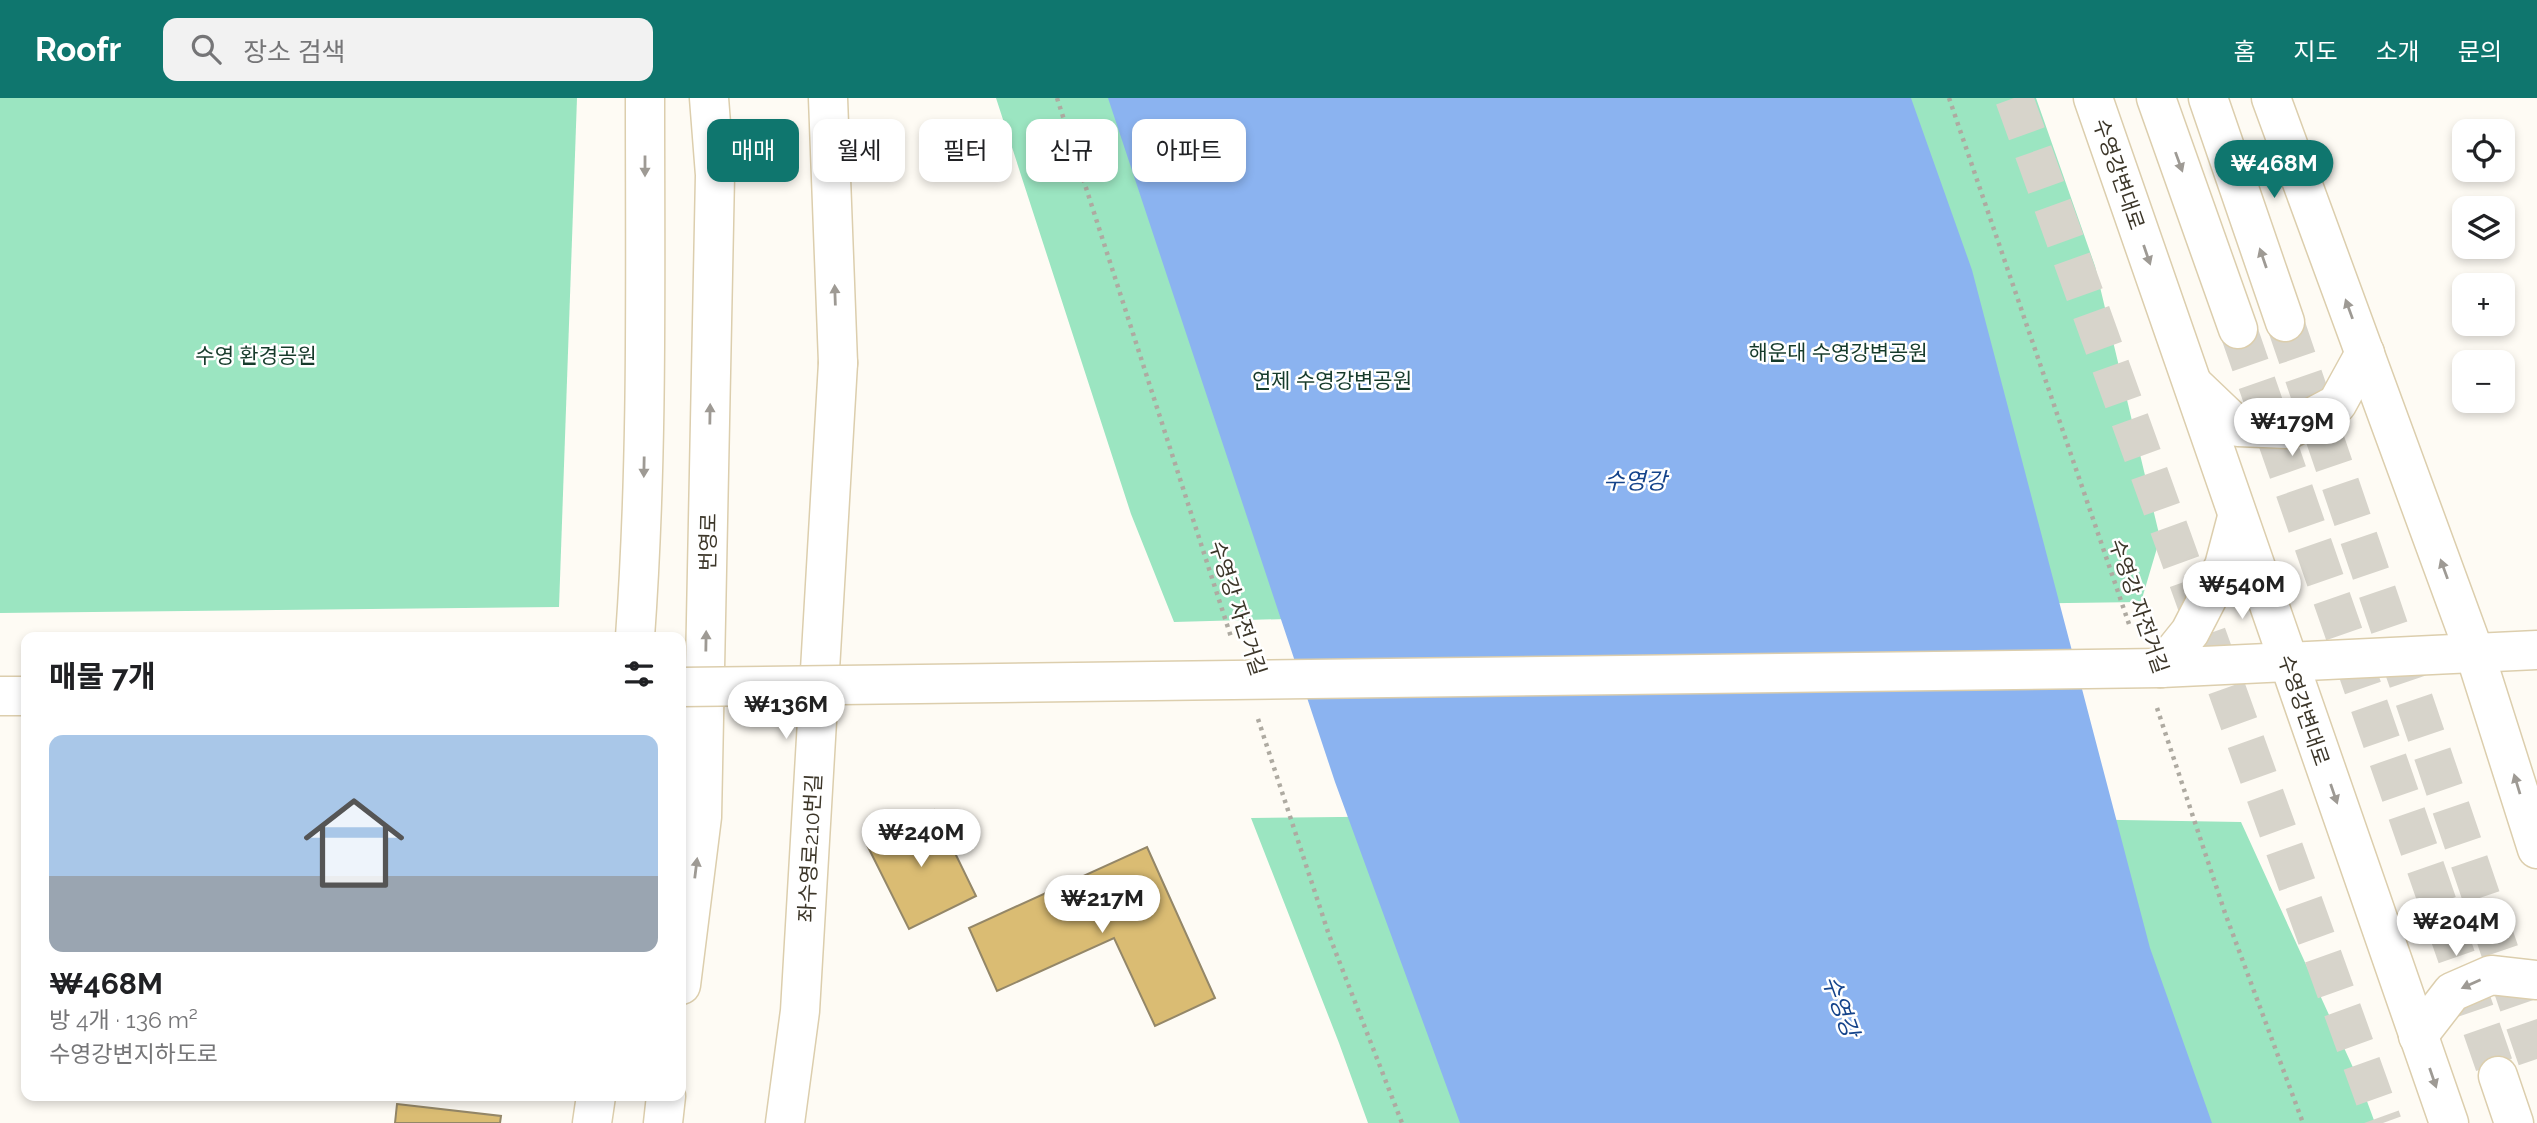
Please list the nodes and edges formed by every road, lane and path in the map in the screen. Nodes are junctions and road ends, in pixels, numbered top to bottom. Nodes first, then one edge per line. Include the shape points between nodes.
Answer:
1 (645, 98) edge
2 (709, 98) edge
3 (828, 98) edge
4 (1057, 98) edge
5 (1949, 98) edge
6 (2093, 98) edge
7 (2156, 98) edge
8 (2208, 98) edge
9 (2271, 98) edge
10 (2285, 322) tunnel mouth
11 (2238, 329) tunnel mouth
12 (2365, 353) junction
13 (2191, 382) junction
14 (2237, 517) junction
15 (635, 632) edge
16 (2134, 640) dead end
17 (1235, 648) dead end
18 (2537, 650) edge
19 (2476, 654) junction
20 (2288, 663) junction
21 (2159, 686) junction
22 (686, 687) edge
23 (0, 696) edge
24 (21, 696) edge
25 (1256, 713) dead end
26 (2537, 849) edge
27 (686, 945) edge
28 (2537, 980) edge
29 (2418, 1035) junction
30 (2498, 1076) tunnel mouth
31 (595, 1101) edge
32 (665, 1101) edge
33 (592, 1123) edge
34 (663, 1123) edge
35 (785, 1123) edge
36 (1402, 1123) edge
37 (2303, 1123) edge
38 (2449, 1123) edge
39 (2514, 1123) edge

1 -> 15 main road via 645,401
27 -> 2 main road, 번영로 via 702,817 715,175
35 -> 3 main road, 좌수영로210번길 via 800,1011 838,363
4 - 17 path, 수영강 자전거길
5 - 16 path, 수영강 자전거길
6 -> 13 main road, 수영강변대로
7 -> 11 main road
10 -> 8 main road
12 -> 9 main road
12 - 13 main road via 2337,404 2290,429 2238,427
19 -> 12 main road
13 - 14 main road, 수영강변대로
14 - 20 main road, 수영강변대로
14 - 21 main road via 2224,566
18 - 19 main road
19 - 20 main road
26 -> 19 main road
20 - 21 main road
20 -> 29 main road, 수영강변대로
21 - 22 main road, bridge
21 - 37 path, 수영강 자전거길 via 2225,913
23 - 24 main road
25 - 36 path via 1329,935
28 -> 29 main road via 2491,975 2452,992
29 -> 38 main road, 수영강변대로
30 - 39 main road
31 - 33 main road
32 - 34 main road

